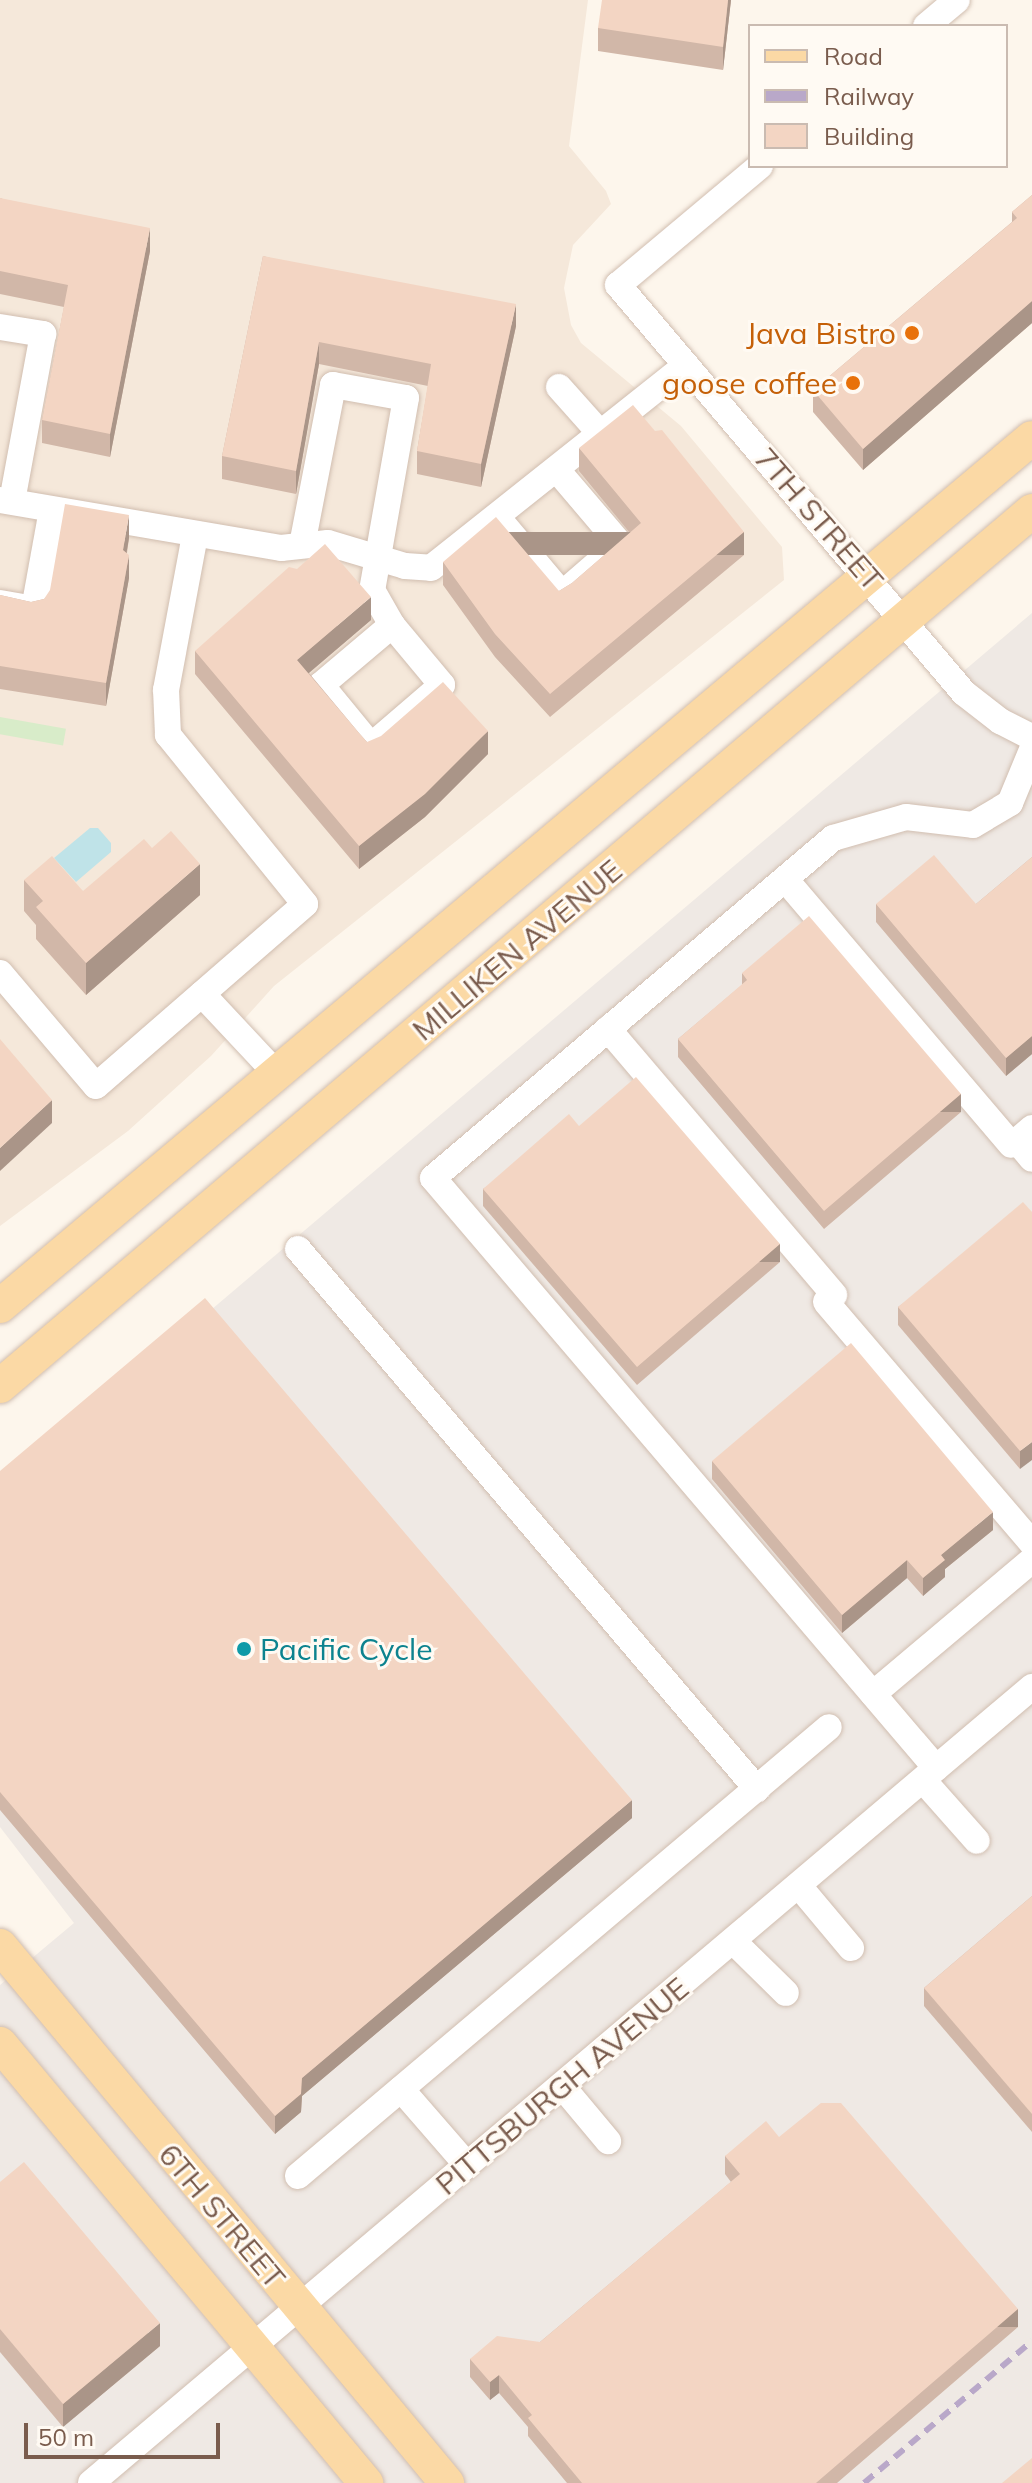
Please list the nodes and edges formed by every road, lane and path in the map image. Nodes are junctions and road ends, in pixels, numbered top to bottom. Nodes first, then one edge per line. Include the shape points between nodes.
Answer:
1 (957, 0) edge
2 (928, 24) edge
3 (758, 168) edge
4 (0, 327) edge
5 (686, 365) junction
6 (559, 387) dead end
7 (600, 433) junction
8 (1032, 438) edge
9 (557, 470) junction
10 (6, 500) edge
11 (52, 510) junction
12 (1032, 511) edge
13 (498, 518) junction
14 (195, 535) junction
15 (302, 545) junction
16 (376, 555) junction
17 (868, 576) junction
18 (0, 603) edge
19 (905, 618) junction
20 (392, 625) junction
21 (1032, 737) edge
22 (1032, 750) edge
23 (785, 879) junction
24 (0, 973) edge
25 (202, 994) junction
26 (608, 1029) junction
27 (275, 1072) junction
28 (1032, 1128) edge
29 (1022, 1152) edge
30 (298, 1249) dead end
31 (0, 1306) edge
32 (0, 1386) edge
33 (1032, 1543) edge
34 (1032, 1560) edge
35 (1032, 1687) edge
36 (873, 1694) junction
37 (829, 1727) dead end
38 (929, 1774) junction
39 (757, 1789) junction
40 (977, 1841) dead end
41 (799, 1886) junction
42 (733, 1941) junction
43 (0, 1946) edge
44 (851, 1948) dead end
45 (786, 1993) dead end
46 (0, 2044) edge
47 (562, 2086) junction
48 (401, 2089) junction
49 (608, 2141) dead end
50 (467, 2165) junction
51 (298, 2176) dead end
52 (298, 2309) junction
53 (251, 2349) junction
54 (91, 2483) edge
55 (366, 2483) edge
56 (447, 2483) edge

1 - 2 street
3 - 5 street, 7TH STREET via 618,285
4 - 10 street via 43,334
5 - 7 street
5 - 17 street, 7TH STREET
6 - 7 street
7 - 9 street
8 - 17 main road, MILLIKEN AVENUE
9 - 13 street
9 - 13 street via 620,544 562,594
10 - 11 street
11 - 14 street
11 - 18 street via 34,609
12 - 19 main road, MILLIKEN AVENUE
13 - 16 street via 431,568 405,566
14 - 15 street via 281,548
14 - 25 street via 166,690 168,735 305,904
15 - 16 street via 328,543
15 - 16 street via 333,385 406,398
16 - 20 street via 372,590
17 - 19 street, 7TH STREET
17 - 27 main road, MILLIKEN AVENUE
19 - 21 street, 7TH STREET via 964,693
19 - 32 main road, MILLIKEN AVENUE
20 - 20 street via 321,685 371,746 442,685
22 - 23 street via 1010,803 973,825 906,817 833,838
23 - 26 street
23 - 29 street
24 - 25 street via 96,1086
25 - 27 street
26 - 33 street
26 - 36 street via 433,1178
27 - 31 main road, MILLIKEN AVENUE
28 - 29 street via 1017,1141
30 - 39 street
34 - 36 street
35 - 38 street, PITTSBURGH AVENUE
36 - 38 street
37 - 39 street
38 - 40 street
38 - 41 street, PITTSBURGH AVENUE
39 - 48 street
41 - 42 street, PITTSBURGH AVENUE
41 - 44 street
42 - 45 street
42 - 47 street, PITTSBURGH AVENUE
43 - 52 main road, 6TH STREET
46 - 53 main road, 6TH STREET
47 - 49 street
47 - 50 street, PITTSBURGH AVENUE
48 - 50 street
48 - 51 street
50 - 52 street, PITTSBURGH AVENUE
52 - 53 street, PITTSBURGH AVENUE
52 - 56 main road, 6TH STREET
53 - 54 street, PITTSBURGH AVENUE
53 - 55 main road, 6TH STREET

